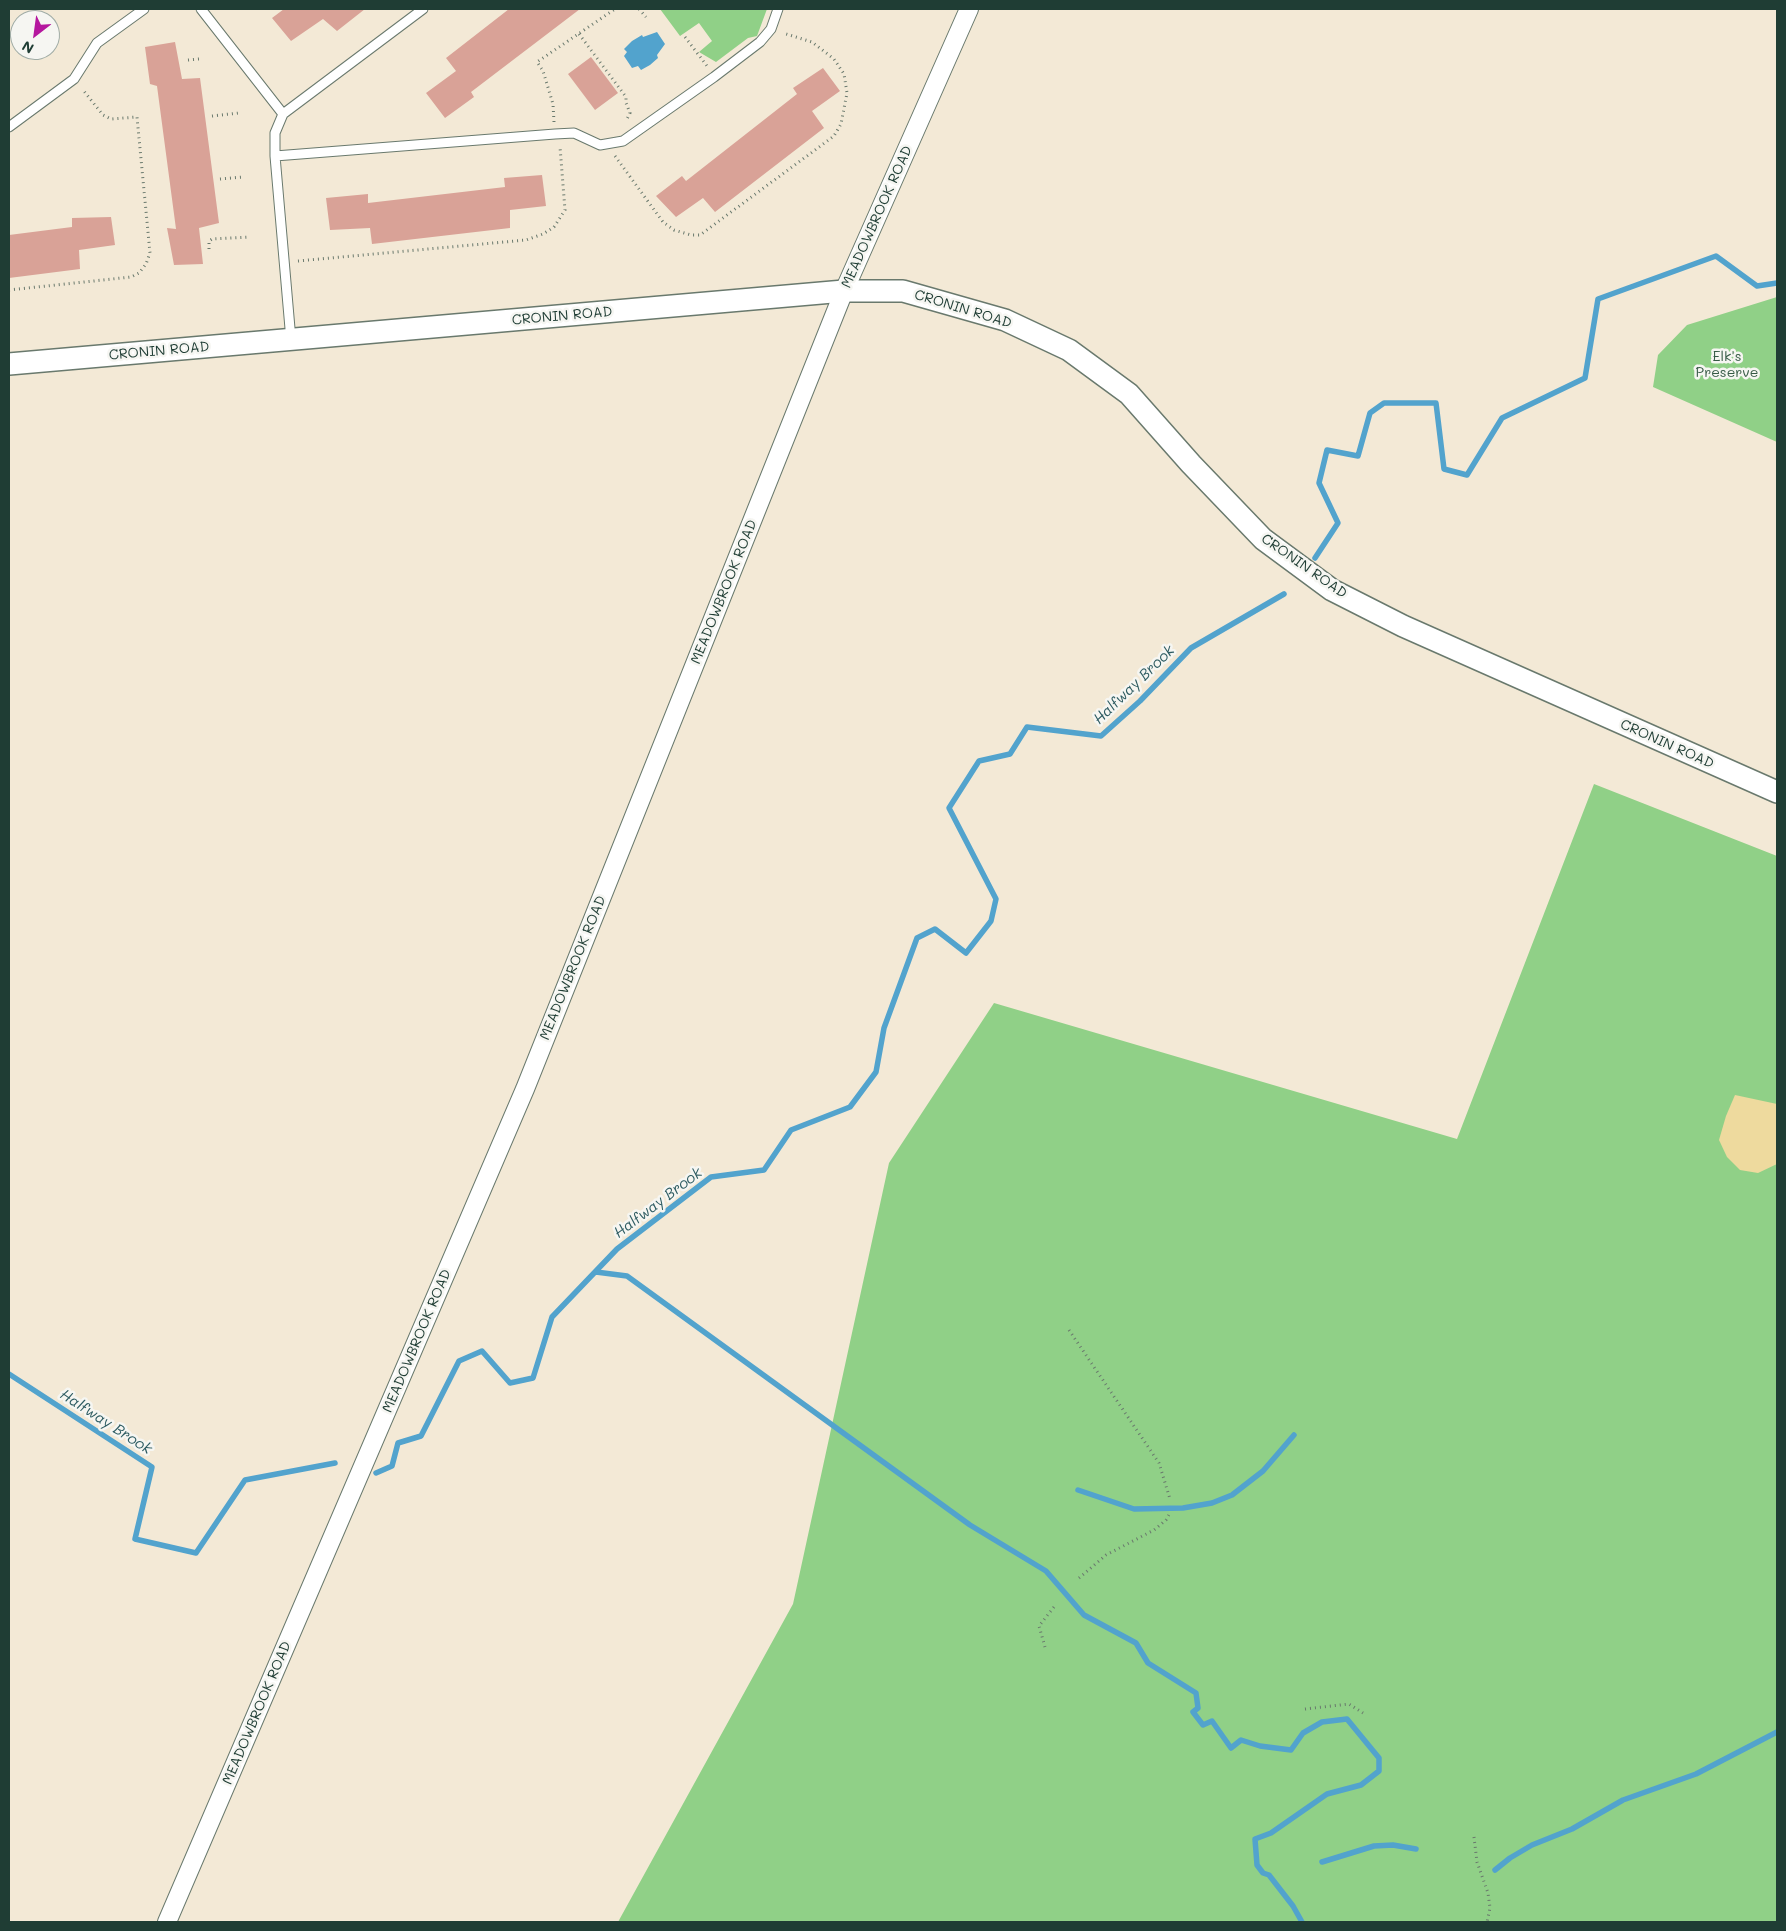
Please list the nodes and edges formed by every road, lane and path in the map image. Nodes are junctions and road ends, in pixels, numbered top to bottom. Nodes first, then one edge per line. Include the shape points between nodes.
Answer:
1 (144, 9) edge
2 (201, 9) edge
3 (423, 9) edge
4 (614, 9) edge
5 (640, 9) edge
6 (778, 9) edge
7 (969, 9) edge
8 (646, 17) dead end
9 (771, 29) junction
10 (579, 34) junction
11 (685, 37) dead end
12 (199, 59) dead end
13 (188, 60) dead end
14 (714, 77) junction
15 (74, 79) junction
16 (239, 112) dead end
17 (283, 114) junction
18 (212, 116) dead end
19 (9, 127) edge
20 (555, 134) junction
21 (633, 134) junction
22 (600, 145) junction
23 (275, 156) junction
24 (243, 177) dead end
25 (220, 178) dead end
26 (249, 237) dead end
27 (209, 250) dead end
28 (284, 262) junction
29 (9, 290) edge
30 (844, 291) junction
31 (291, 340) junction
32 (9, 364) edge
33 (1777, 792) edge
34 (1069, 1330) dead end
35 (1170, 1499) dead end
36 (1170, 1513) dead end
37 (1080, 1578) dead end
38 (1054, 1607) dead end
39 (1045, 1647) dead end
40 (1305, 1709) dead end
41 (1363, 1713) dead end
42 (1474, 1837) dead end
43 (167, 1922) edge
44 (1487, 1922) edge

1 - 15 lane via 97,43
2 - 17 lane
3 - 17 lane
4 - 10 path
5 - 8 path
6 - 9 lane
7 - 30 street, MEADOWBROOK ROAD
9 - 14 lane via 760,42
9 - 22 path via 812,42 834,59 844,74 847,93 841,124 834,136 700,235 674,230 663,222 615,156
10 - 20 path via 537,62 543,71 552,104
10 - 21 path via 626,97 630,113 626,121
11 - 14 path
12 - 13 path
14 - 21 lane
15 - 19 lane
15 - 29 path via 103,115 111,119 137,117 150,253 142,268 131,277
16 - 18 path
17 - 23 lane via 275,133
20 - 22 lane via 574,134
20 - 23 lane
20 - 28 path via 560,145 565,210 554,227 543,234 526,240
21 - 22 lane via 623,141
23 - 28 lane
24 - 25 path
26 - 27 path via 212,239
28 - 31 lane
30 - 31 street, CRONIN ROAD
30 - 33 street, CRONIN ROAD via 903,291 1005,320 1069,350 1129,394 1263,539 1332,590 1403,626
30 - 43 street, MEADOWBROOK ROAD via 524,1089
31 - 32 street, CRONIN ROAD
34 - 35 path via 1159,1463
36 - 37 path via 1154,1530 1106,1555
38 - 39 path via 1039,1626
40 - 41 path via 1349,1704
42 - 44 path via 1477,1862 1488,1893 1490,1908

